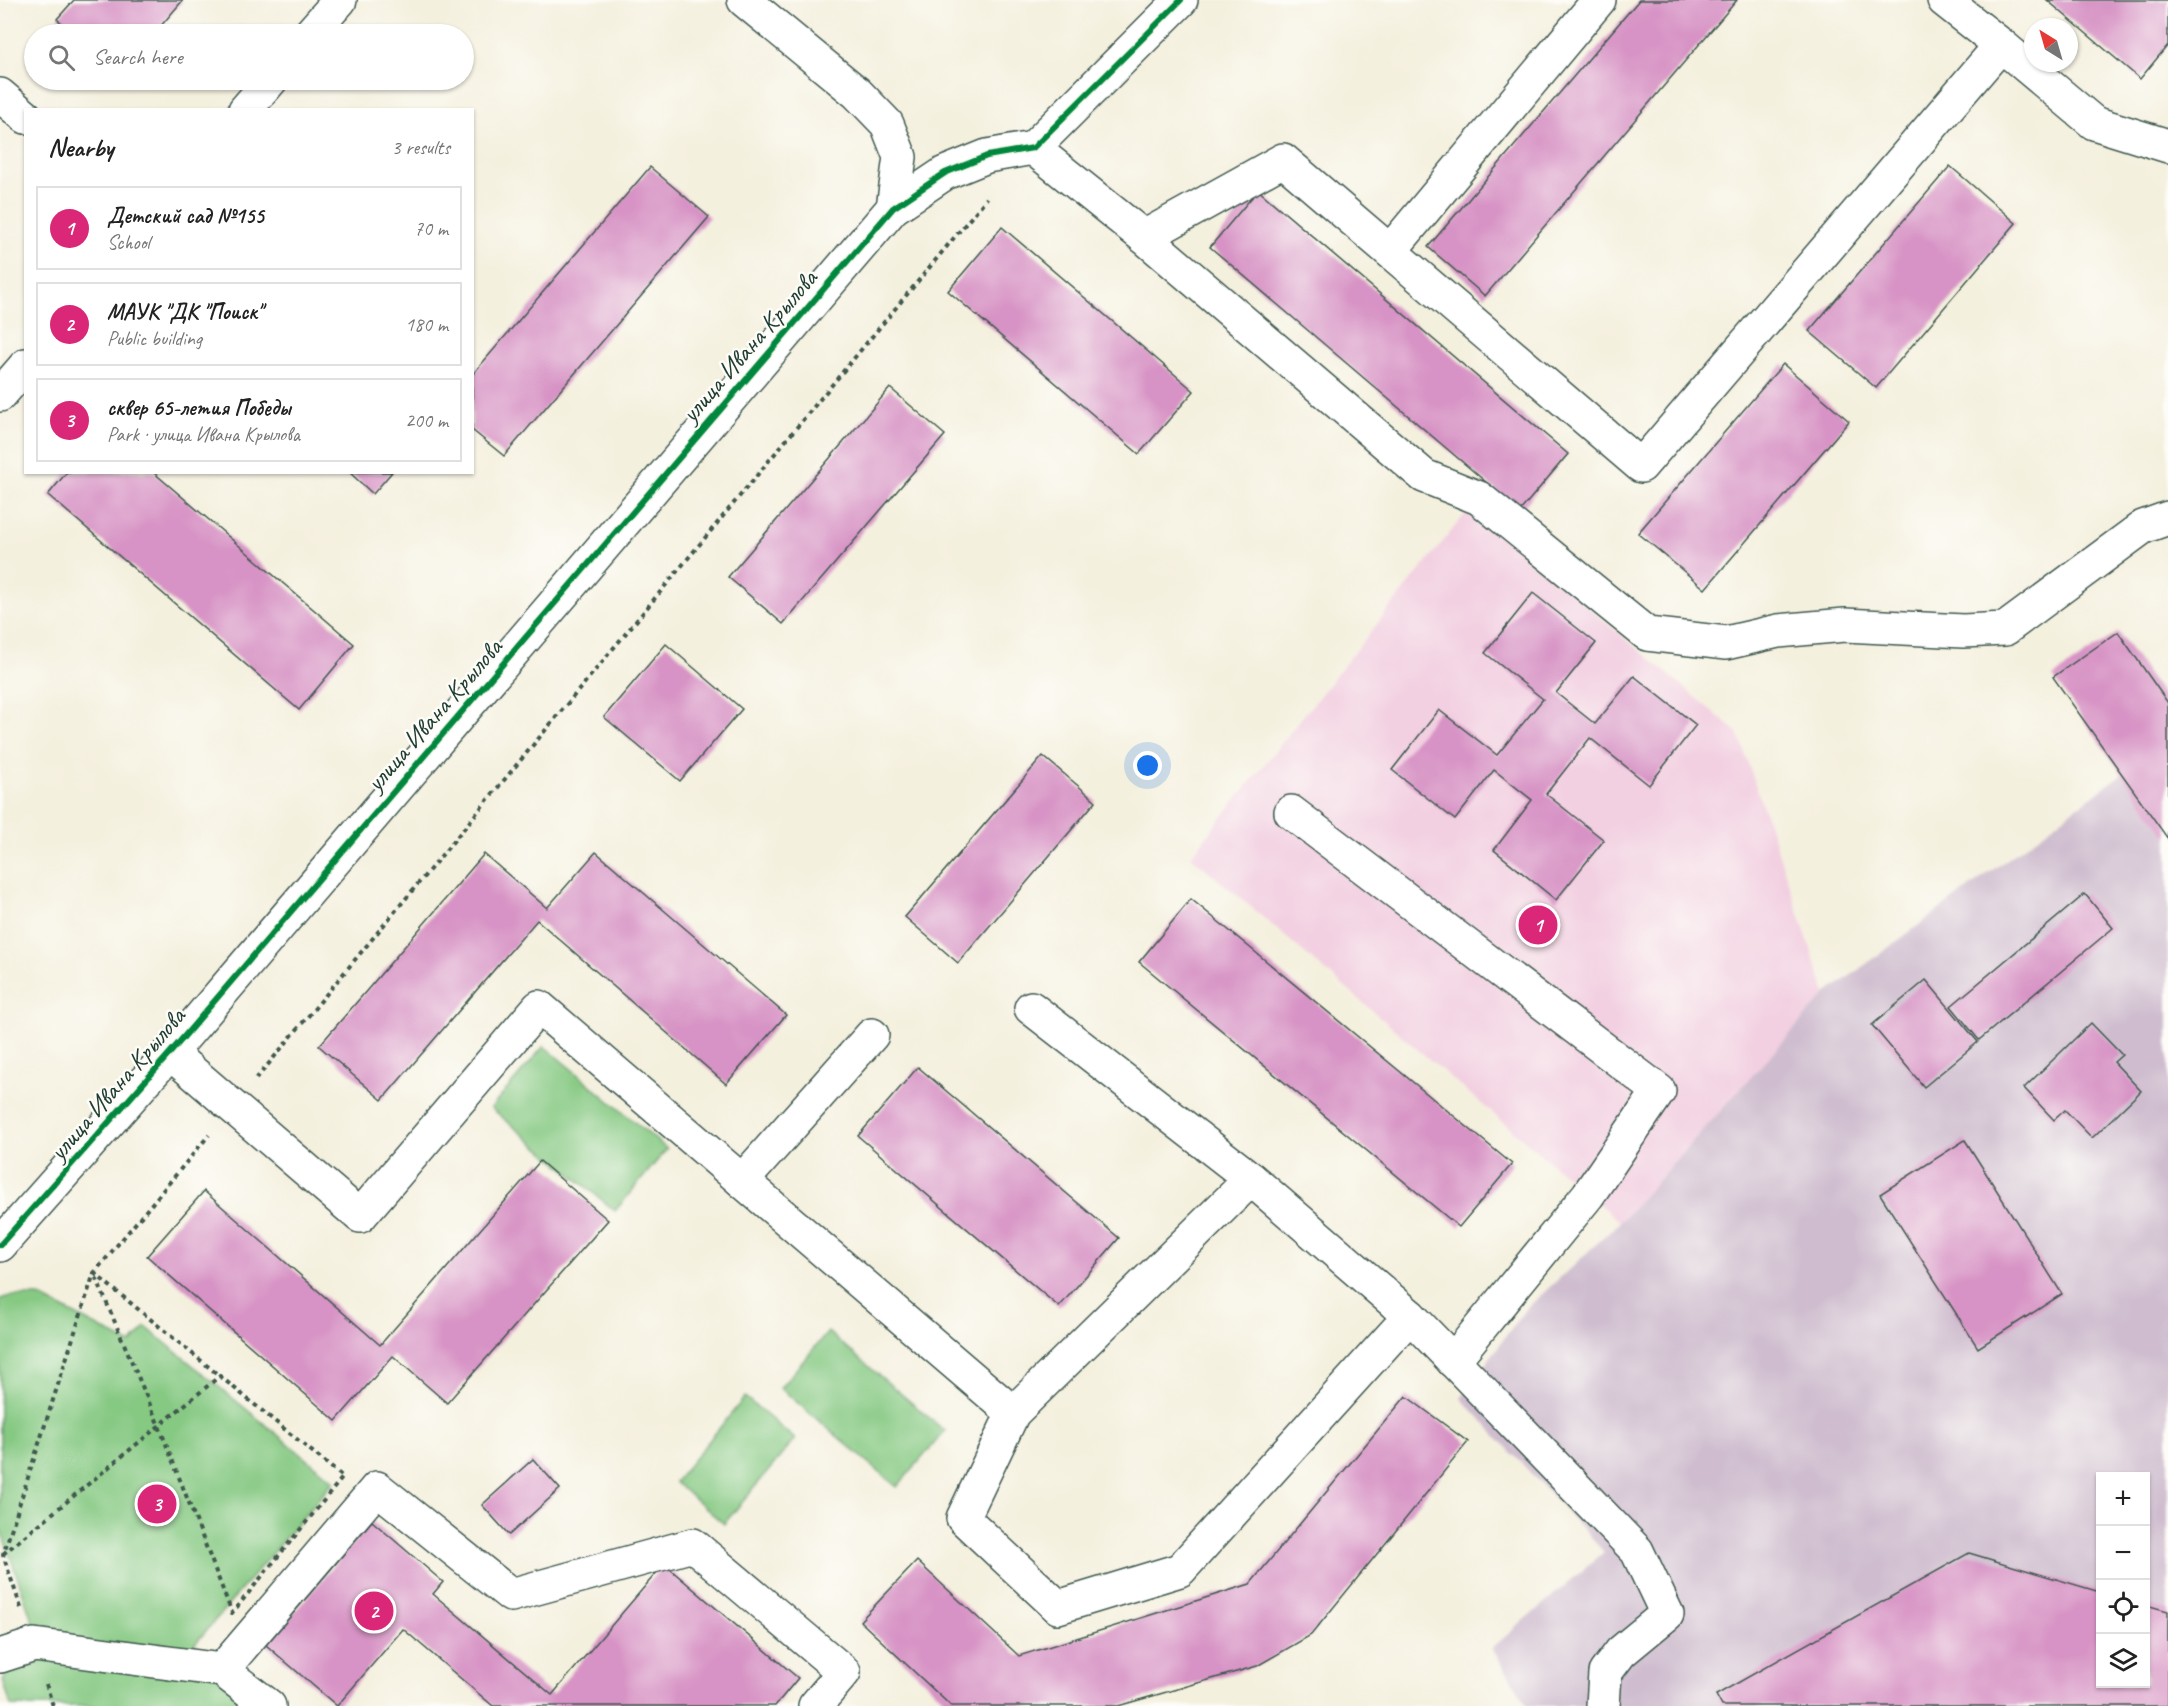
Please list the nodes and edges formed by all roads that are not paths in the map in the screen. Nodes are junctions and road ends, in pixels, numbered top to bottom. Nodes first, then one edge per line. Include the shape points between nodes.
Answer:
1 (340, 0) edge
2 (744, 0) edge
3 (1181, 0) edge
4 (1599, 0) edge
5 (1944, 0) edge
6 (319, 24) edge
7 (2001, 45) junction
8 (262, 90) edge
9 (0, 95) edge
10 (247, 108) edge
11 (24, 115) edge
12 (2168, 146) edge
13 (1033, 148) junction
14 (893, 208) junction
15 (1144, 237) junction
16 (1389, 251) junction
17 (24, 367) edge
18 (0, 395) edge
19 (2168, 518) edge
20 (1291, 812) dead end
21 (1031, 1008) dead end
22 (872, 1035) dead end
23 (170, 1053) junction
24 (1251, 1179) junction
25 (742, 1181) junction
26 (0, 1245) edge
27 (1410, 1316) junction
28 (1454, 1361) junction
29 (1013, 1413) junction
30 (0, 1656) edge
31 (222, 1670) junction
32 (269, 1706) edge
33 (815, 1706) edge
34 (1603, 1706) edge

1 - 6 street
2 - 14 street via 857,93 887,124 900,157
3 - 13 street
4 - 16 street
5 - 7 street
7 - 12 street via 2094,123
7 - 16 street via 1641,466
8 - 10 street
9 - 11 street
13 - 14 street, улица Ивана Крылова via 987,156 945,173
13 - 15 street
14 - 23 street, улица Ивана Крылова
15 - 16 street via 1283,160
15 - 19 street via 1424,476 1479,498 1647,634 1726,643 1778,631 1845,625 1963,631 2005,629 2143,527
17 - 18 street
20 - 28 street via 1659,1091 1588,1195
21 - 24 street
22 - 25 street
23 - 25 street via 360,1216 539,1007
23 - 26 street, улица Ивана Крылова
24 - 27 street
24 - 29 street
25 - 29 street
27 - 28 street
27 - 29 street via 1180,1570 1058,1607 963,1518
28 - 34 street via 1637,1551 1667,1614 1621,1652 1605,1673
30 - 31 street via 34,1646
31 - 32 street
31 - 33 street via 377,1488 511,1595 693,1545 844,1672

